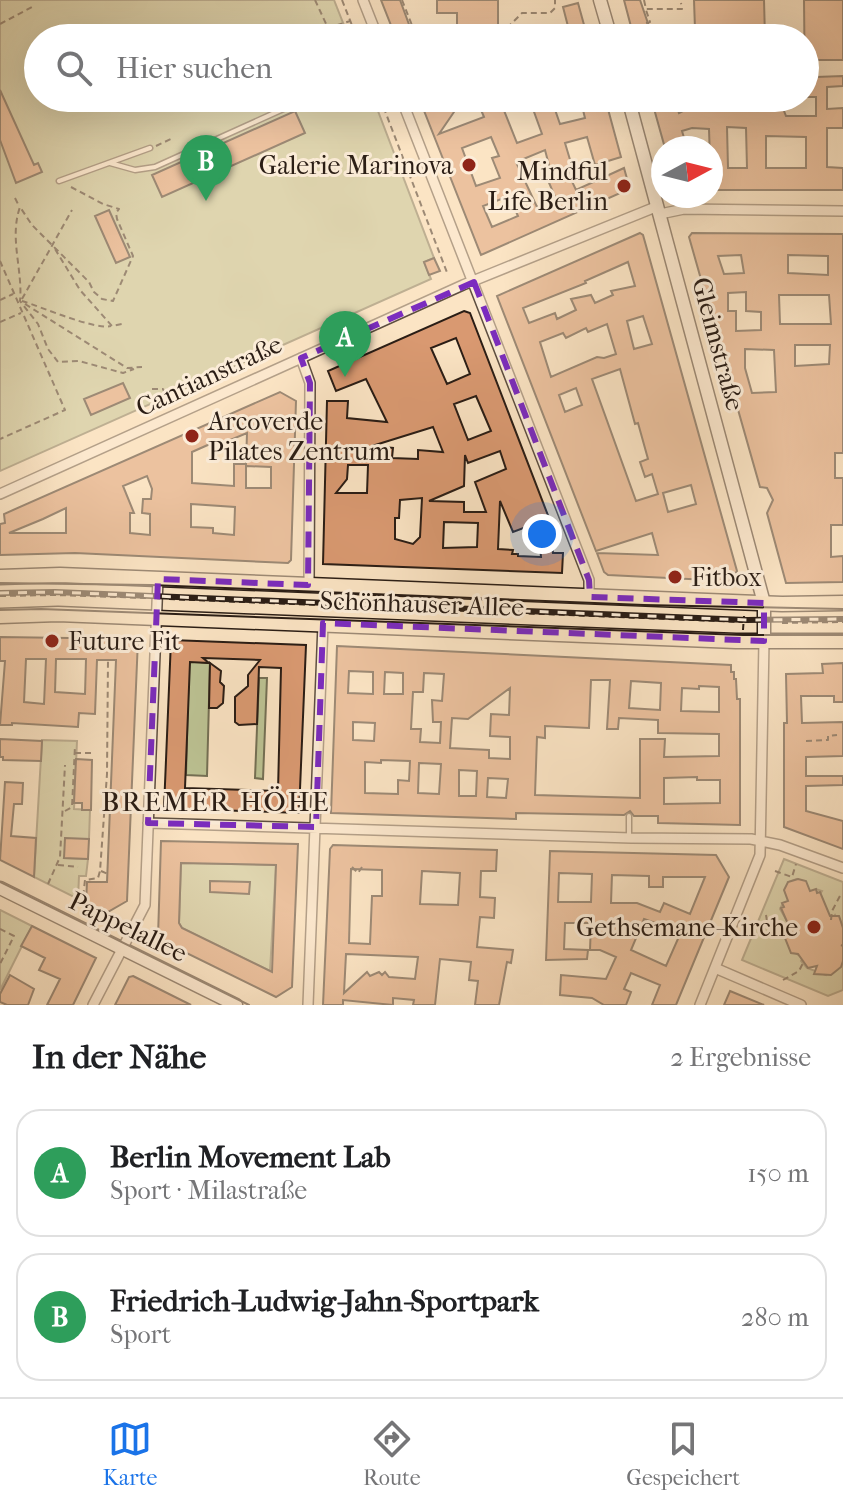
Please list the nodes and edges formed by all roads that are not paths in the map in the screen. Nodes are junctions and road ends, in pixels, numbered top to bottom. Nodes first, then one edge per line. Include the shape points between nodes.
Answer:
1 (363, 0) edge
2 (600, 0) edge
3 (372, 24) edge
4 (607, 24) edge
5 (277, 112) edge
6 (407, 112) edge
7 (632, 112) edge
8 (150, 148) road end
9 (110, 163) junction
10 (59, 181) road end
11 (659, 210) junction
12 (843, 211) edge
13 (474, 282) junction
14 (301, 358) junction
15 (0, 494) edge
16 (0, 577) edge
17 (158, 579) junction
18 (309, 585) junction
19 (589, 597) junction
20 (764, 603) junction
21 (843, 603) edge
22 (0, 616) edge
23 (156, 618) junction
24 (323, 624) junction
25 (764, 641) junction
26 (843, 641) edge
27 (629, 816) dead end
28 (148, 823) junction
29 (316, 827) junction
30 (629, 838) junction
31 (761, 840) junction
32 (843, 868) edge
33 (0, 888) edge
34 (123, 948) junction
35 (715, 968) junction
36 (93, 1005) edge
37 (236, 1005) edge
38 (308, 1005) edge
39 (700, 1005) edge
40 (801, 1005) edge

1 - 3 street
2 - 4 street
5 - 9 lane via 155,167 135,170
6 - 13 street
7 - 11 street, Gleimstraße
8 - 9 lane
9 - 10 lane
11 - 12 street, Cantianstraße
11 - 13 street, Cantianstraße
11 - 20 street, Gleimstraße
13 - 14 street, Cantianstraße
13 - 19 street via 589,580
14 - 15 street, Cantianstraße
14 - 18 street via 310,383
16 - 17 main road, Schönhauser Allee
17 - 18 main road, Schönhauser Allee
17 - 23 street
18 - 19 main road, Schönhauser Allee
19 - 20 main road, Schönhauser Allee
20 - 21 main road, Schönhauser Allee
20 - 25 street, Gleimstraße
22 - 23 main road, Schönhauser Allee
23 - 24 main road, Schönhauser Allee
23 - 28 street
24 - 25 main road, Schönhauser Allee
24 - 29 street
25 - 26 main road, Schönhauser Allee
25 - 31 street
27 - 30 lane
28 - 29 street
28 - 34 street via 145,905
29 - 30 street
29 - 38 street
30 - 31 street
31 - 32 street
31 - 35 street via 760,855
33 - 34 street, Pappelallee
34 - 36 street
34 - 37 street, Pappelallee
35 - 39 street
35 - 40 street

